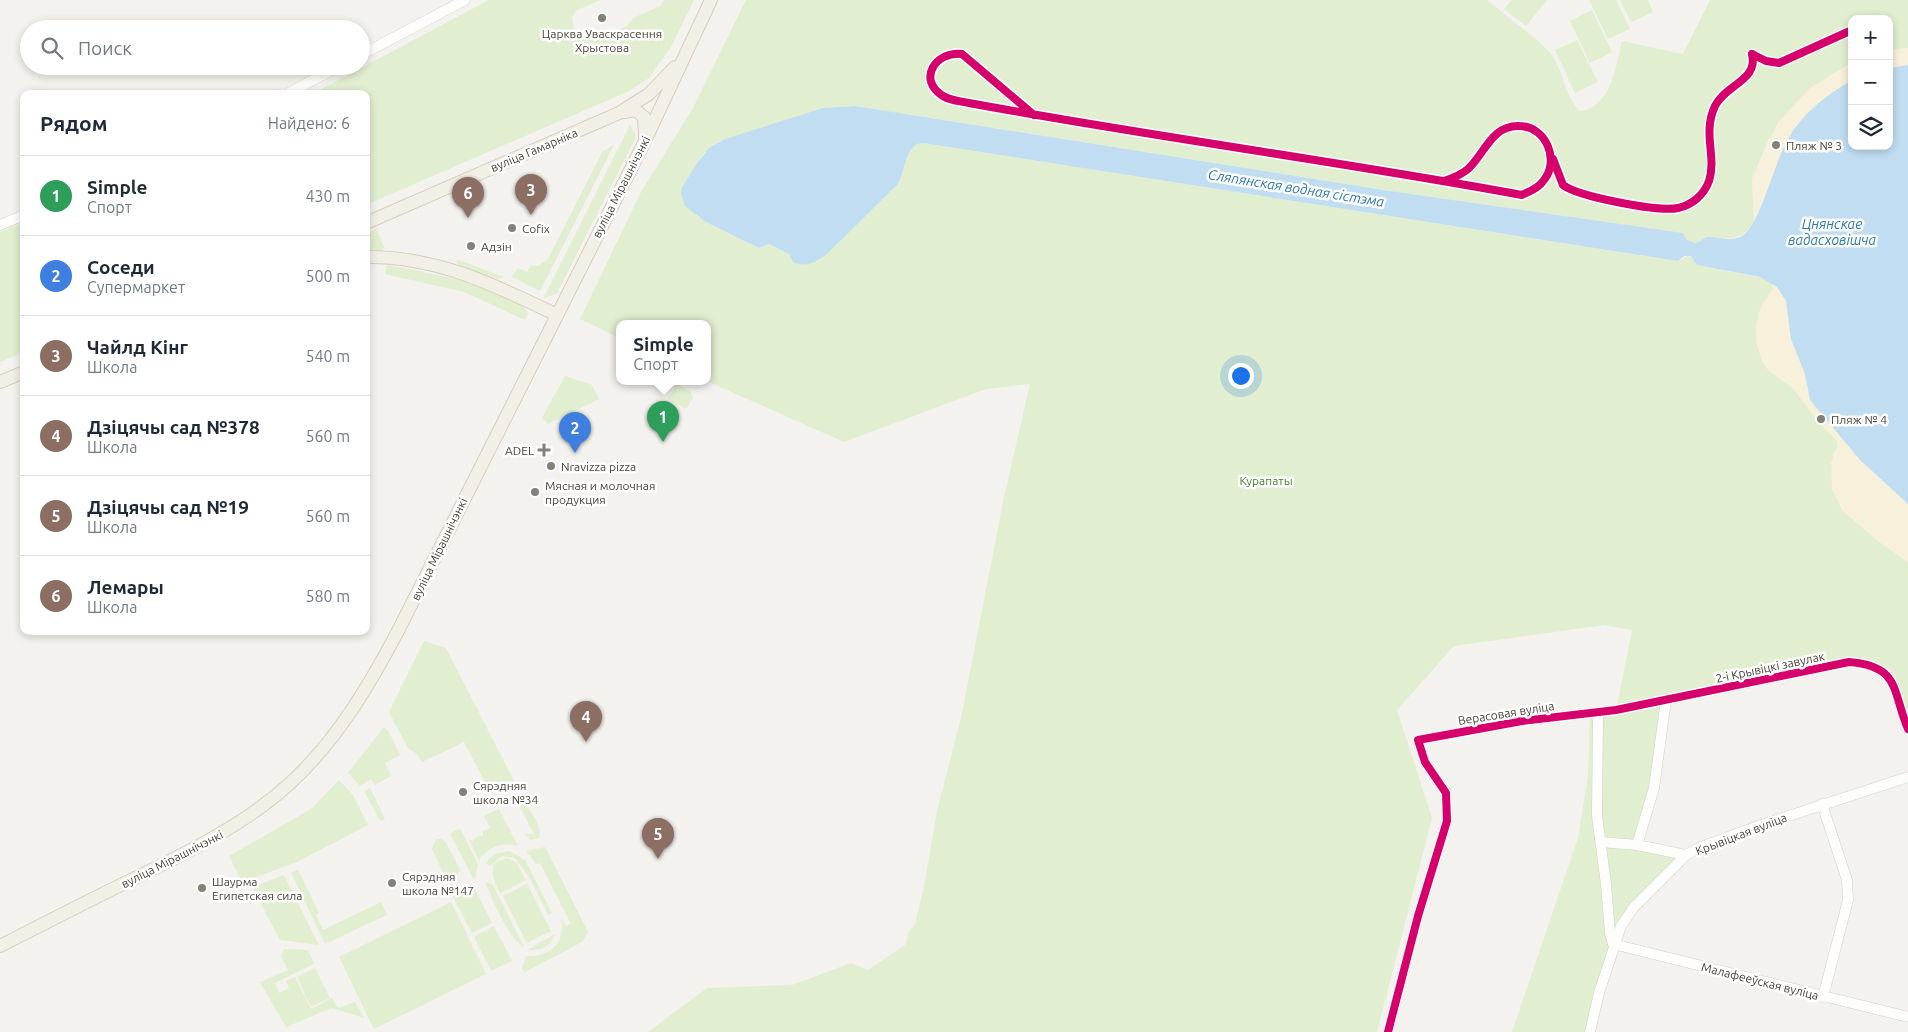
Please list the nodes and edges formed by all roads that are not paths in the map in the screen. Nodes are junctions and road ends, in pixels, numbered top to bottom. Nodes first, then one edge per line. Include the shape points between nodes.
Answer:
1 (465, 0) edge
2 (711, 0) edge
3 (370, 50) edge
4 (686, 54) junction
5 (322, 75) edge
6 (294, 90) edge
7 (619, 113) junction
8 (644, 143) junction
9 (20, 217) edge
10 (370, 221) edge
11 (0, 225) edge
12 (370, 257) edge
13 (557, 315) junction
14 (20, 374) edge
15 (0, 382) edge
16 (1666, 700) junction
17 (1598, 713) junction
18 (1908, 729) edge
19 (1908, 777) edge
20 (1822, 804) junction
21 (1600, 842) junction
22 (1637, 845) junction
23 (1686, 855) junction
24 (1613, 944) junction
25 (0, 946) edge
26 (1823, 997) junction
27 (1908, 1017) edge
28 (1388, 1032) edge
29 (1590, 1032) edge

1 - 3 street
2 - 4 main road, вуліца Мірашнічэнкі
4 - 7 main road, вуліца Гамарніка via 664,81
4 - 8 main road, вуліца Мірашнічэнкі
5 - 6 street
7 - 8 main road, вуліца Гамарніка via 635,110 644,117
7 - 10 main road, вуліца Гамарніка
8 - 13 main road, вуліца Мірашнічэнкі
9 - 11 street
12 - 13 main road via 447,267 502,288
13 - 25 main road, вуліца Мірашнічэнкі via 373,679 334,736 264,806 212,839
14 - 15 main road
16 - 17 street, 2-і Крывіцкі завулак
16 - 18 street, 2-і Крывіцкі завулак via 1850,662 1865,663 1881,670 1893,683
16 - 22 street via 1654,788
17 - 21 street
17 - 28 street, Верасовая вуліца via 1522,721 1418,740 1425,762 1446,793 1447,821
19 - 20 street, Крывіцкая вуліца
20 - 23 street, Крывіцкая вуліца
20 - 26 street via 1847,880 1848,900
21 - 22 street
21 - 24 street
22 - 23 street
23 - 24 street, Крывіцкая вуліца via 1631,911
24 - 26 street, Малафееўская вуліца
24 - 29 street, Крывіцкая вуліца
26 - 27 street, Малафееўская вуліца

